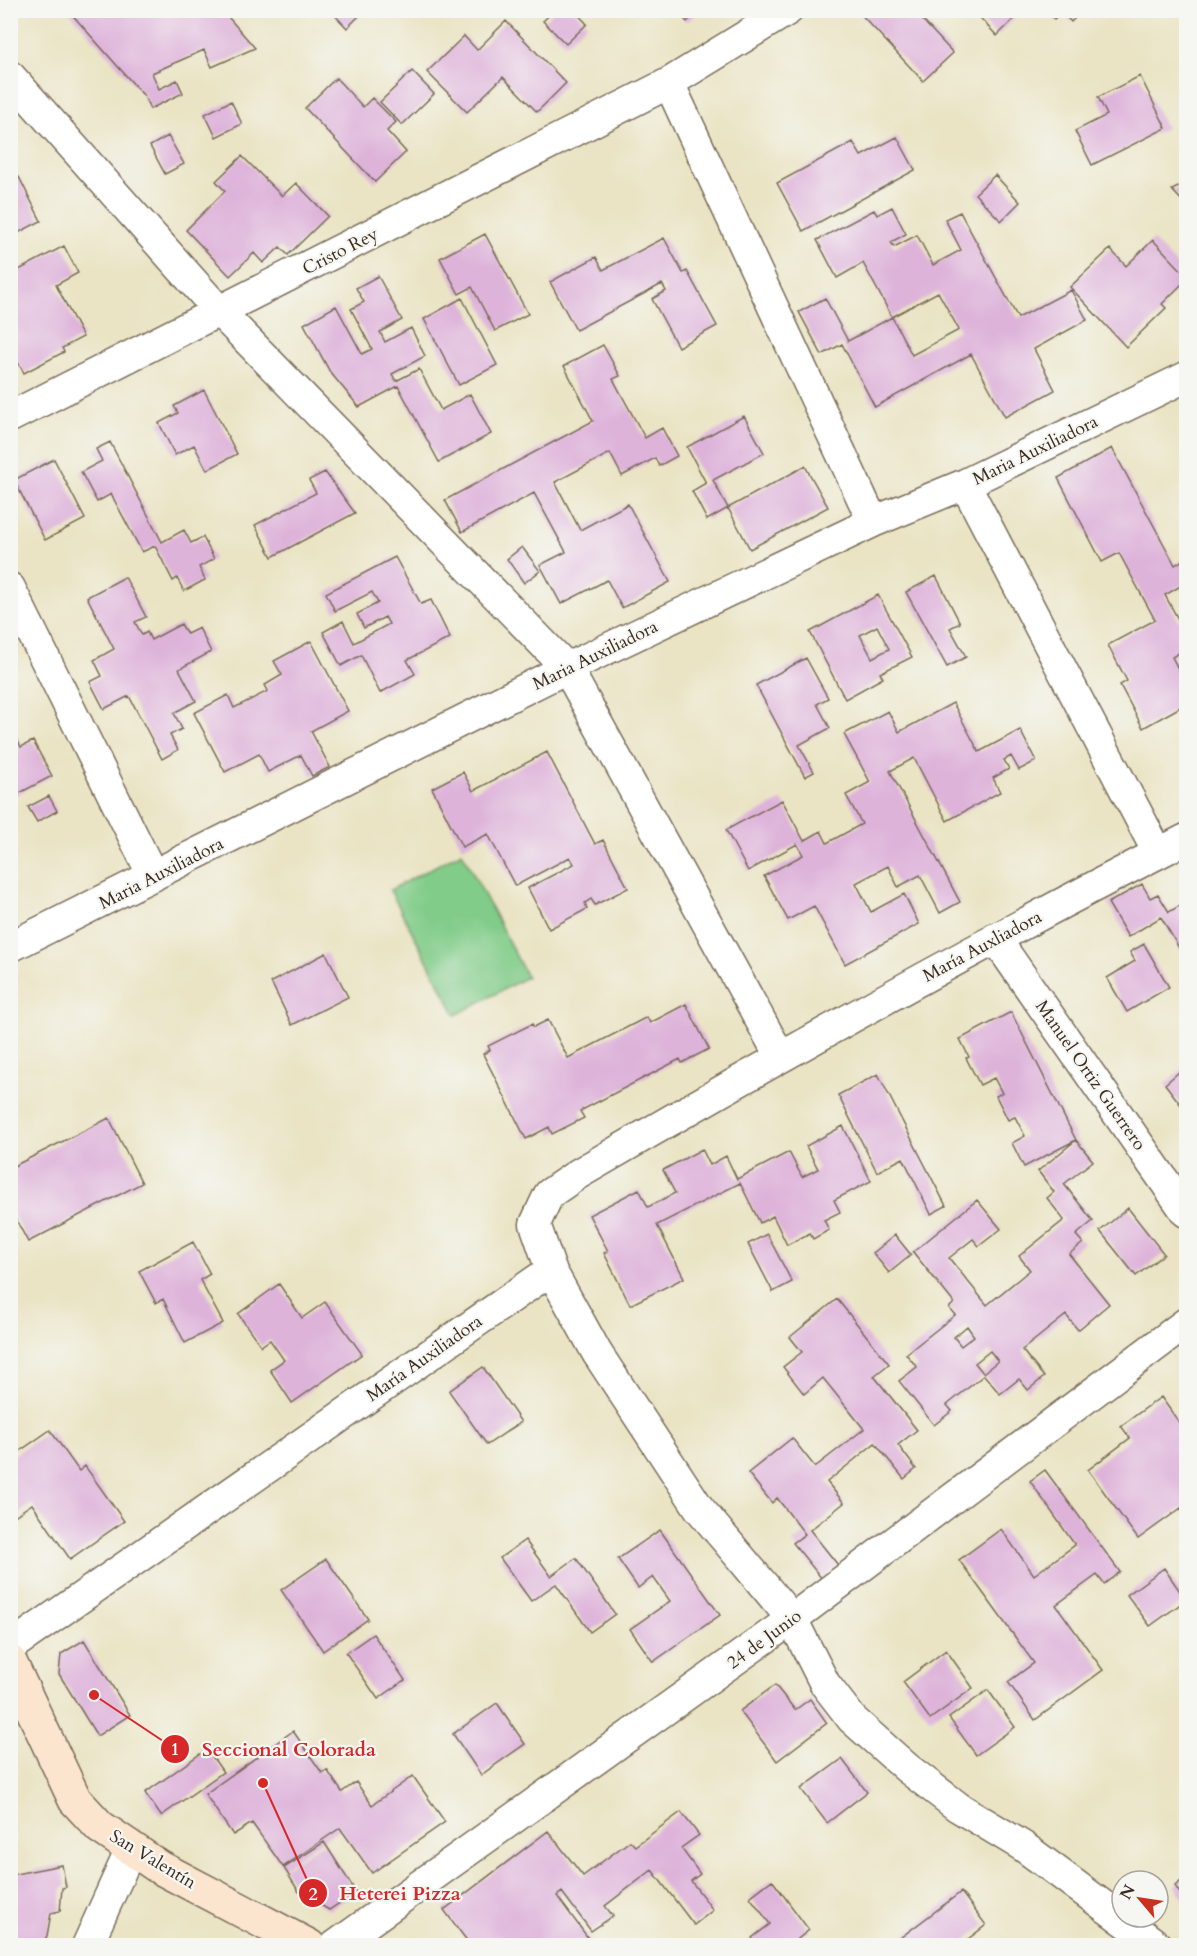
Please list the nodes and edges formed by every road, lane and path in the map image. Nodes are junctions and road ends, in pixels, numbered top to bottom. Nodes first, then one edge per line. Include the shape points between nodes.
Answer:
1 (788, 10) edge
2 (10, 76) edge
3 (669, 83) junction
4 (220, 312) junction
5 (1186, 377) edge
6 (10, 417) edge
7 (965, 484) junction
8 (873, 522) junction
9 (10, 588) edge
10 (567, 668) junction
11 (1186, 839) edge
12 (1158, 854) junction
13 (153, 876) junction
14 (995, 938) junction
15 (10, 947) edge
16 (780, 1056) junction
17 (1186, 1212) edge
18 (551, 1270) junction
19 (1186, 1323) edge
20 (792, 1619) junction
21 (10, 1647) edge
22 (10, 1662) edge
23 (131, 1849) junction
24 (87, 1946) edge
25 (309, 1946) edge
26 (336, 1946) edge
27 (1158, 1946) edge

1 - 3 street, Cristo Rey
2 - 4 street
3 - 4 street, Cristo Rey
3 - 8 street
4 - 6 street, Cristo Rey
4 - 10 street
5 - 7 street, Maria Auxiliadora
7 - 8 street, Maria Auxiliadora
7 - 12 street
8 - 10 street, Maria Auxiliadora
9 - 13 street
10 - 13 street, Maria Auxiliadora
10 - 16 street
11 - 12 street, María Auxliadora
12 - 14 street, María Auxliadora
13 - 15 street, Maria Auxiliadora
14 - 16 street, María Auxliadora
14 - 17 street, Manuel Ortiz Guerrero
16 - 18 street via 549,1194 535,1224
18 - 20 street via 597,1353 699,1508
18 - 21 street, María Auxiliadora
19 - 20 street, 24 de Junio
20 - 26 street, 24 de Junio
20 - 27 street via 825,1683 852,1719 883,1747 958,1807 1024,1848
22 - 23 main road, San Valentín via 75,1800 100,1827
23 - 24 street
23 - 25 main road, San Valentín

